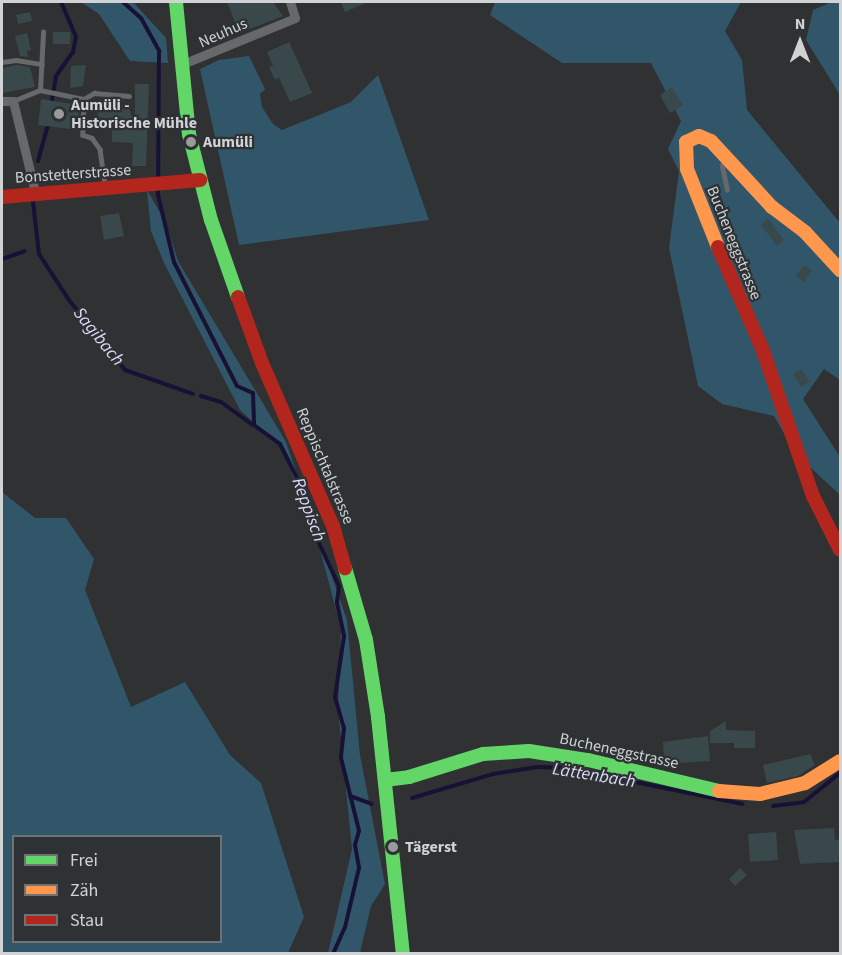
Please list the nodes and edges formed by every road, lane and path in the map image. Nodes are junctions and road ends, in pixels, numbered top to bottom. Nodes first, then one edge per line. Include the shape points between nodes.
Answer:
1 (176, 2) edge
2 (290, 2) edge
3 (43, 32) dead end
4 (2, 62) edge
5 (42, 64) junction
6 (180, 65) junction
7 (40, 90) junction
8 (129, 96) dead end
9 (84, 99) junction
10 (2, 101) edge
11 (13, 101) junction
12 (727, 160) junction
13 (200, 180) junction
14 (105, 186) junction
15 (727, 190) dead end
16 (35, 192) junction
17 (2, 196) edge
18 (840, 270) edge
19 (840, 550) edge
20 (840, 761) edge
21 (385, 780) junction
22 (402, 954) edge

1 - 6 main road, Reppischtalstrasse
2 - 6 street, Neuhus via 295,18
3 - 5 lane
4 - 5 lane
5 - 7 lane
6 - 13 main road, Reppischtalstrasse
7 - 9 lane
7 - 11 lane
8 - 9 lane via 94,93
9 - 14 lane via 83,135 92,138 100,148
10 - 11 street
11 - 16 street
12 - 15 lane via 722,166
12 - 18 main road, Bucheneggstrasse
12 - 19 main road, Bucheneggstrasse via 705,137 690,138 684,148 687,168 740,304 762,348 806,479
13 - 14 main road, Bonstetterstrasse
13 - 21 main road, Reppischtalstrasse via 245,319 313,477 352,583 374,688
14 - 16 main road, Bonstetterstrasse
16 - 17 main road, Bonstetterstrasse
20 - 21 main road, Bucheneggstrasse via 805,783 760,794 725,792 588,760 529,751 483,754 409,777
21 - 22 main road, Reppischtalstrasse

